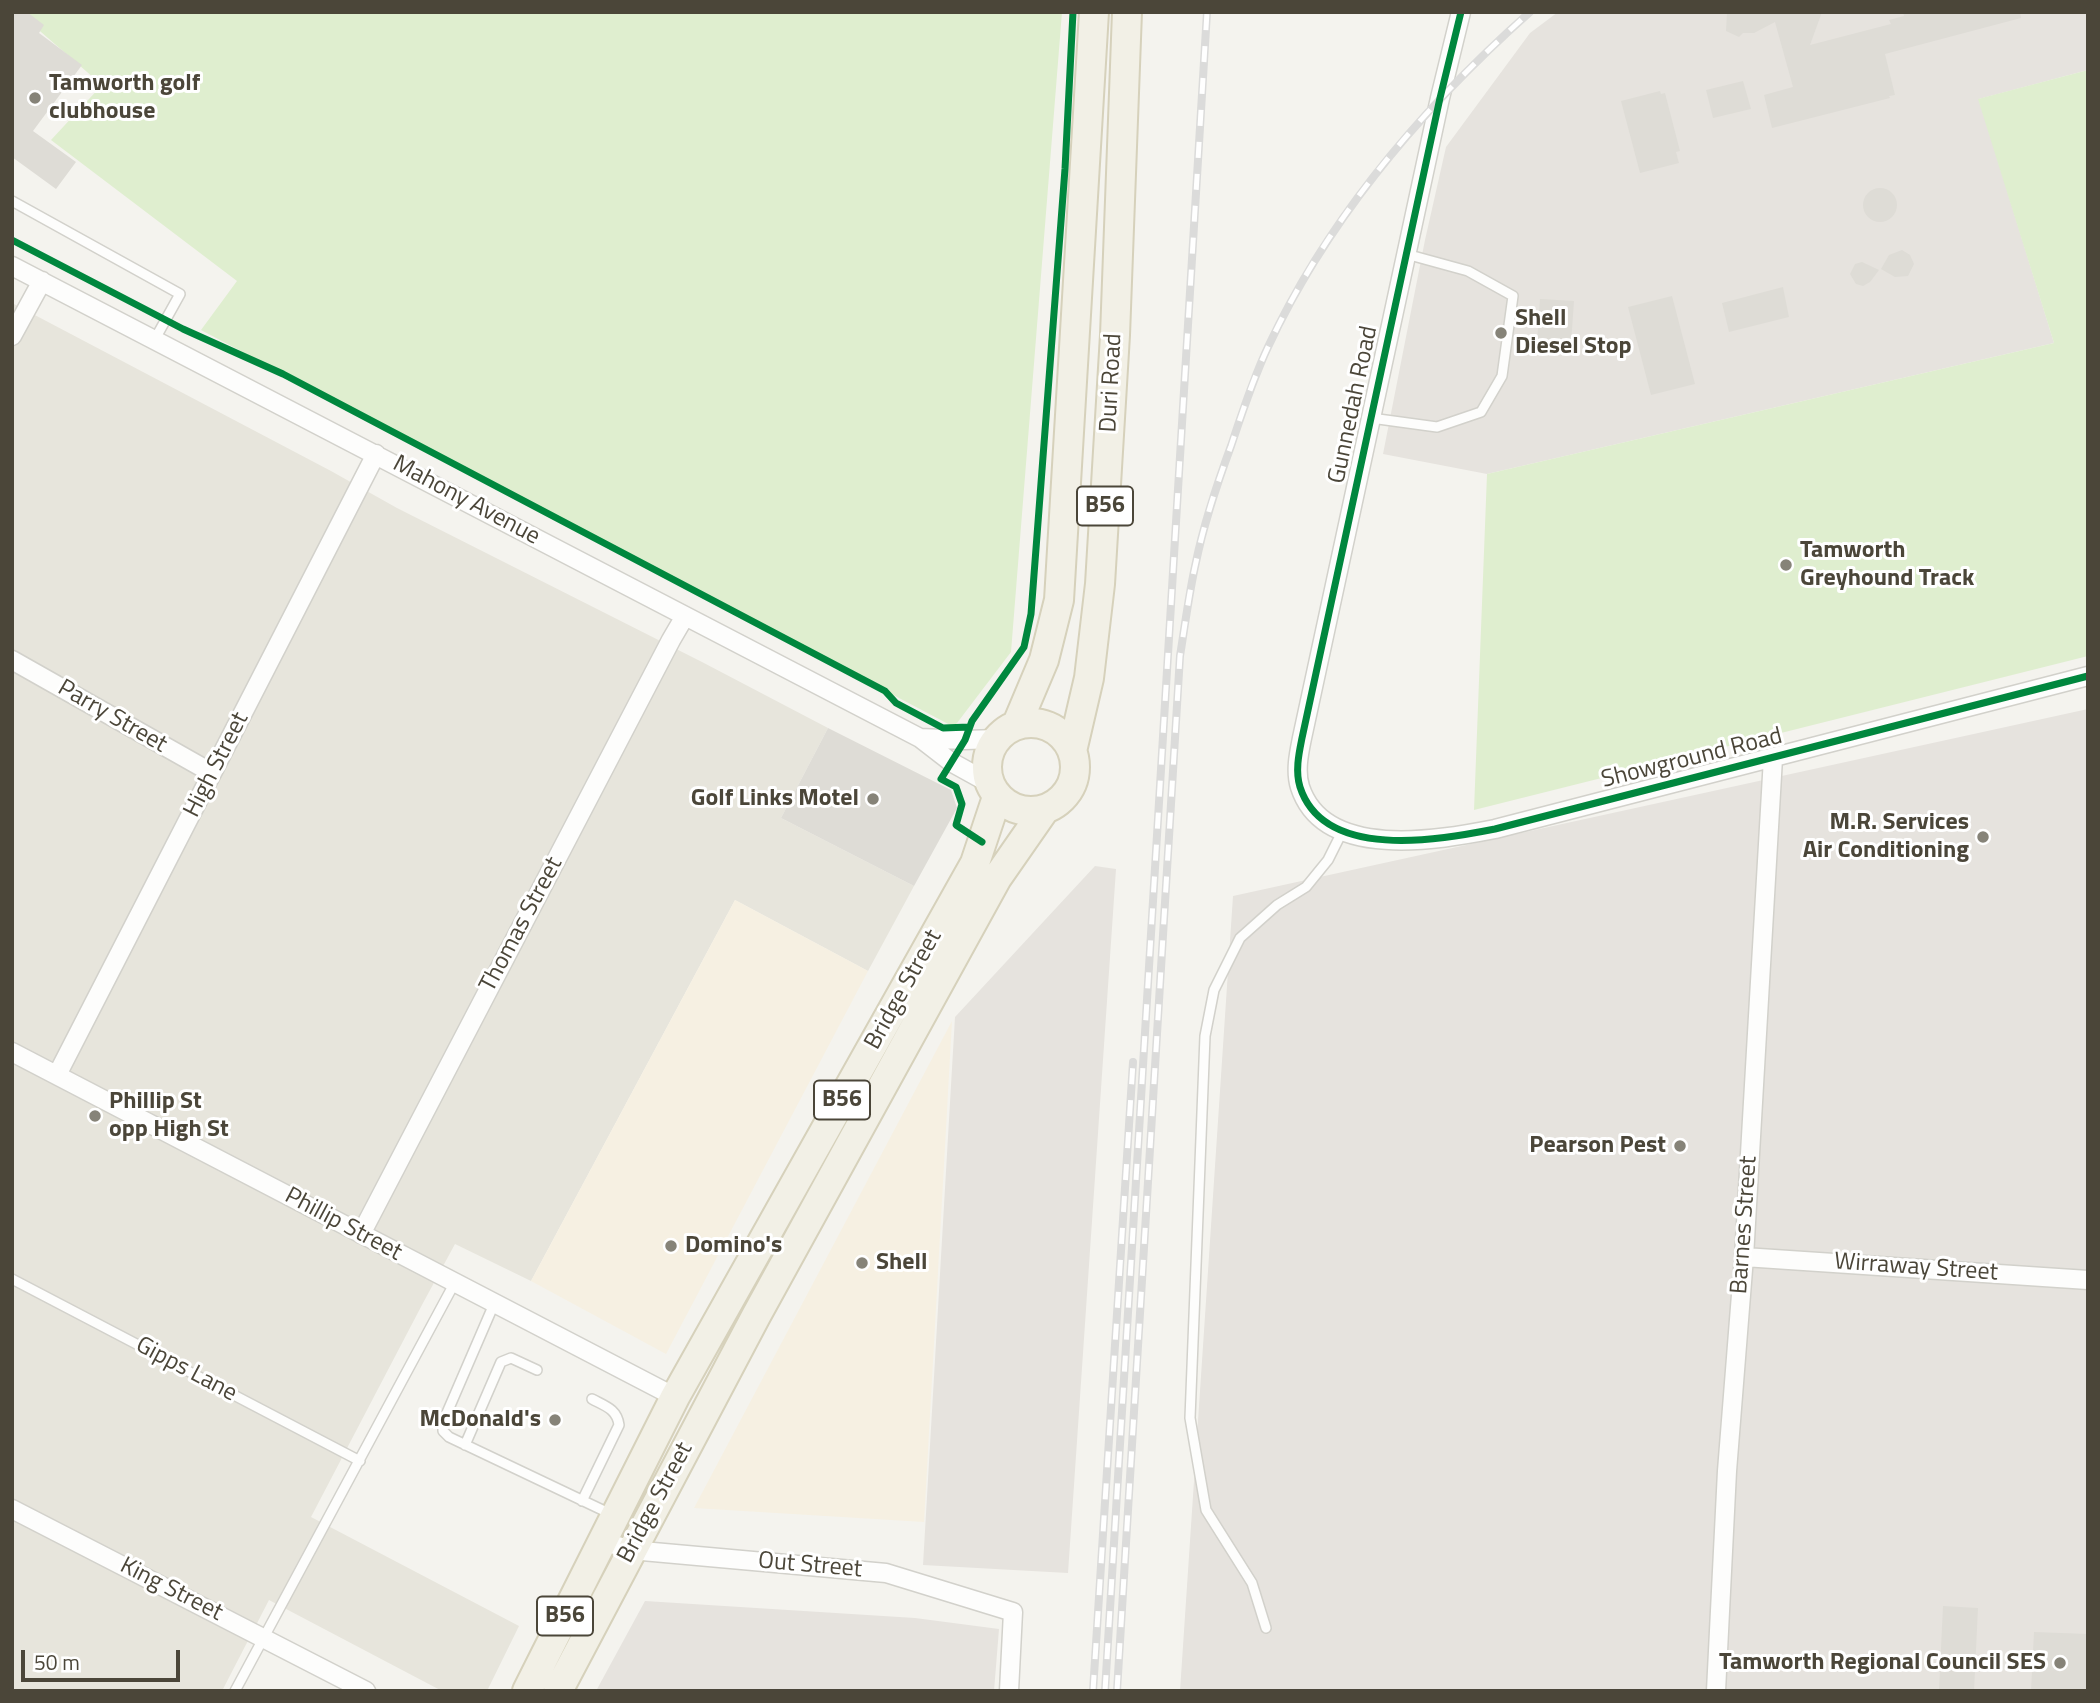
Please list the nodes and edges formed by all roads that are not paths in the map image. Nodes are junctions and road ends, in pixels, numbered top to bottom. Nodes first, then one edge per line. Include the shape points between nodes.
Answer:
1 (1094, 12) edge
2 (1127, 12) edge
3 (1461, 12) edge
4 (12, 201) edge
5 (1406, 254) junction
6 (12, 266) edge
7 (42, 281) junction
8 (12, 335) edge
9 (155, 339) junction
10 (1371, 418) junction
11 (376, 454) junction
12 (685, 616) junction
13 (12, 660) edge
14 (2088, 676) edge
15 (1007, 731) junction
16 (920, 738) junction
17 (1072, 751) junction
18 (1773, 758) junction
19 (212, 773) junction
20 (993, 790) junction
21 (1310, 806) joint
22 (1045, 809) junction
23 (1343, 830) junction
24 (12, 1052) edge
25 (57, 1075) junction
26 (361, 1234) junction
27 (1744, 1257) junction
28 (12, 1279) edge
29 (2088, 1280) edge
30 (454, 1284) junction
31 (494, 1304) junction
32 (756, 1316) junction
33 (537, 1370) dead end
34 (675, 1397) junction
35 (592, 1399) dead end
36 (465, 1445) junction
37 (360, 1461) junction
38 (582, 1501) junction
39 (12, 1508) edge
40 (608, 1528) junction
41 (631, 1550) junction
42 (1266, 1628) dead end
43 (263, 1637) junction
44 (235, 1691) edge
45 (366, 1691) edge
46 (527, 1691) edge
47 (558, 1691) edge
48 (1009, 1691) edge
49 (1716, 1691) edge

1 - 15 main road, Duri Road / B56 via 1059,600 1044,660
2 - 17 main road, Duri Road / B56 via 1100,584 1089,678
3 - 5 street, Gunnedah Road
4 - 9 lane via 180,294
5 - 10 street, Gunnedah Road
5 - 10 lane via 1468,271 1513,296 1502,376 1481,412 1437,427
6 - 7 street, Mahony Avenue
7 - 8 street
7 - 9 street, Mahony Avenue
9 - 11 street, Mahony Avenue
10 - 21 street, Gunnedah Road via 1298,762 1300,786
11 - 12 street, Mahony Avenue
11 - 19 street, High Street
12 - 16 street, Mahony Avenue
12 - 26 street, Thomas Street
13 - 19 street, Parry Street
14 - 18 street, Showground Road
15 - 16 street, Mahony Avenue via 965,740
15 - 17 main road via 1031,722 1044,724 1066,739
15 - 20 main road, B56 via 987,760
16 - 20 street, Mahony Avenue
17 - 22 main road, B56 via 1075,765 1067,792
18 - 23 street, Showground Road via 1460,836 1392,841
18 - 27 street, Barnes Street
19 - 25 street, High Street
20 - 22 main road via 1019,810
20 - 34 main road, Bridge Street / B56 via 975,863
21 - 23 street, Showground Road
22 - 32 main road, Bridge Street / B56 via 997,878
23 - 42 lane via 1328,860 1306,887 1240,938 1214,990 1205,1036 1190,1418 1206,1510 1252,1583
24 - 25 street, Phillip Street
25 - 26 street, Phillip Street
26 - 30 street, Phillip Street
27 - 29 street, Wirraway Street
27 - 49 street, Barnes Street
28 - 37 lane, Gipps Lane
30 - 31 street, Phillip Street
30 - 37 lane
31 - 34 street, Phillip Street
31 - 36 lane via 443,1422 443,1431
32 - 34 main road, Bridge Street via 713,1376 688,1395
32 - 41 main road, Bridge Street / B56
33 - 36 lane via 511,1358 500,1362
34 - 40 main road, Bridge Street / B56
35 - 38 lane via 613,1410 619,1425
36 - 38 lane
37 - 43 lane
38 - 40 lane
39 - 43 street, King Street
40 - 41 street, Out Street
40 - 46 main road, Bridge Street / B56
41 - 47 main road, Bridge Street / B56
41 - 48 street, Out Street via 886,1573 1013,1612
43 - 44 lane
43 - 45 street, King Street

